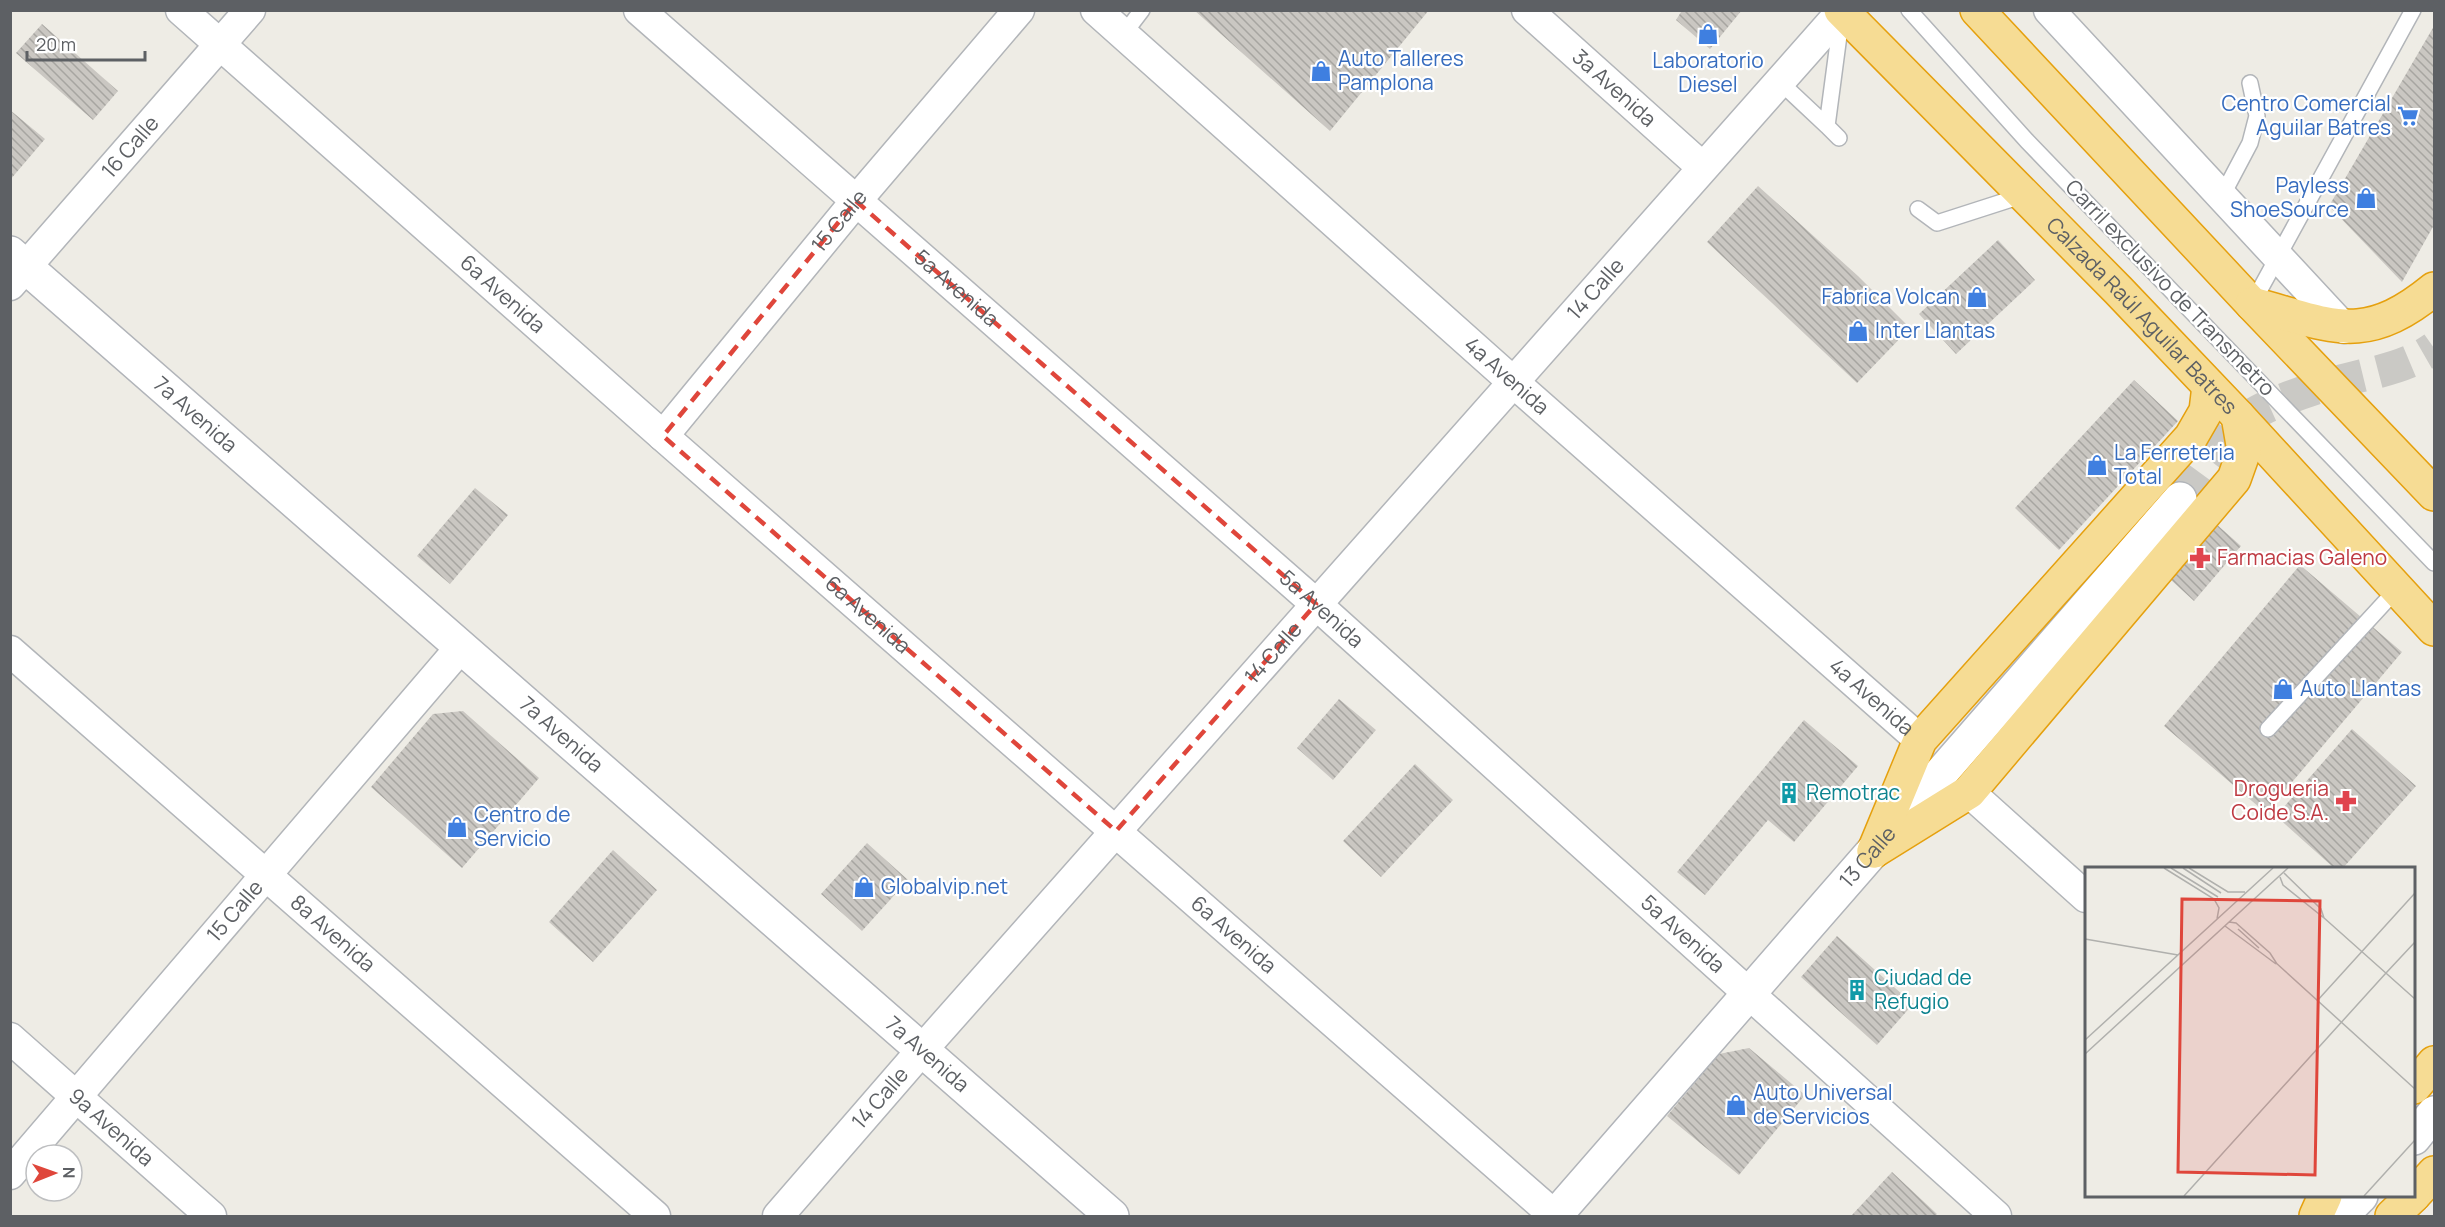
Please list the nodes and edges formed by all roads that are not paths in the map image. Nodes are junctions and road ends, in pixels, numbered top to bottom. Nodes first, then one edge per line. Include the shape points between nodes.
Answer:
1 (181, 10) edge
2 (250, 10) edge
3 (639, 10) edge
4 (1019, 10) edge
5 (1096, 10) edge
6 (1142, 10) edge
7 (1527, 10) edge
8 (1909, 10) edge
9 (1977, 10) edge
10 (2414, 10) edge
11 (1842, 11) edge
12 (2050, 11) edge
13 (1123, 35) junction
14 (220, 45) junction
15 (1779, 81) junction
16 (2250, 83) dead end
17 (1827, 126) junction
18 (1839, 138) dead end
19 (1702, 167) junction
20 (2024, 195) junction
21 (2222, 196) junction
22 (856, 201) junction
23 (1918, 209) dead end
24 (2279, 258) junction
25 (16, 268) edge
26 (2434, 289) edge
27 (2252, 304) junction
28 (2344, 328) junction
29 (1512, 381) junction
30 (2209, 386) junction
31 (2238, 416) junction
32 (663, 436) junction
33 (2434, 494) edge
34 (2180, 499) tunnel mouth
35 (2434, 563) edge
36 (2397, 589) junction
37 (1316, 604) junction
38 (2434, 629) edge
39 (461, 647) junction
40 (10, 651) edge
41 (2268, 729) dead end
42 (1920, 740) junction
43 (1969, 792) junction
44 (1116, 831) junction
45 (1874, 851) junction
46 (266, 875) junction
47 (2085, 896) edge
48 (1748, 996) junction
49 (10, 1038) edge
50 (922, 1050) junction
51 (2434, 1063) edge
52 (2415, 1086) edge
53 (77, 1096) junction
54 (2434, 1113) edge
55 (2415, 1137) edge
56 (10, 1174) edge
57 (2325, 1197) edge
58 (2360, 1197) edge
59 (2412, 1197) edge
60 (211, 1216) edge
61 (655, 1216) edge
62 (778, 1216) edge
63 (1112, 1216) edge
64 (1555, 1216) edge
65 (1996, 1216) edge
66 (2316, 1216) edge
67 (2341, 1216) edge
68 (2392, 1216) edge

1 - 14 street, 6a Avenida
2 - 14 street, 16 Calle
3 - 22 street, 5a Avenida
4 - 22 street, 15 Calle
5 - 13 street, 4a Avenida
6 - 13 lane
7 - 19 street, 3a Avenida
8 - 35 lane, Carril exclusivo de Transmetro via 2027,141
9 - 27 highway
10 - 24 lane
11 - 15 street, 14 Calle
11 - 17 lane
11 - 20 highway, Calzada Raúl Aguilar Batres
12 - 21 street
13 - 29 street, 4a Avenida
14 - 25 street, 16 Calle
14 - 32 street, 6a Avenida
15 - 17 lane
15 - 19 street, 14 Calle
16 - 21 lane via 2257,116 2250,143
17 - 18 lane
19 - 29 street, 14 Calle
20 - 23 lane via 1937,223
20 - 30 highway, Calzada Raúl Aguilar Batres
21 - 24 street
22 - 32 street, 15 Calle
22 - 37 street, 5a Avenida
24 - 27 lane
24 - 28 street
25 - 39 main road, 7a Avenida
26 - 28 highway via 2392,318 2369,326
27 - 28 highway
27 - 33 highway
29 - 37 street, 14 Calle
29 - 42 street, 4a Avenida
30 - 31 highway, Calzada Raúl Aguilar Batres
30 - 42 highway via 2206,411 2191,437
31 - 36 highway, Calzada Raúl Aguilar Batres
31 - 43 highway via 2244,451 2234,479
32 - 44 street, 6a Avenida
34 - 45 main road, 13 Calle
36 - 38 highway, Calzada Raúl Aguilar Batres
36 - 41 lane
37 - 44 street, 14 Calle
37 - 48 street, 5a Avenida
39 - 46 street, 15 Calle
39 - 50 main road, 7a Avenida
40 - 46 street, 8a Avenida
42 - 45 highway
43 - 45 highway
43 - 47 street
44 - 50 street, 14 Calle
44 - 64 street, 6a Avenida
45 - 48 main road, 13 Calle
46 - 53 street, 15 Calle
46 - 61 street, 8a Avenida
48 - 64 main road, 13 Calle
48 - 65 street, 5a Avenida
49 - 53 street, 9a Avenida
50 - 62 street, 14 Calle
50 - 63 main road, 7a Avenida
51 - 52 highway
53 - 56 street, 15 Calle
53 - 60 street, 9a Avenida
54 - 55 main road
57 - 66 highway
58 - 67 main road
59 - 68 highway

